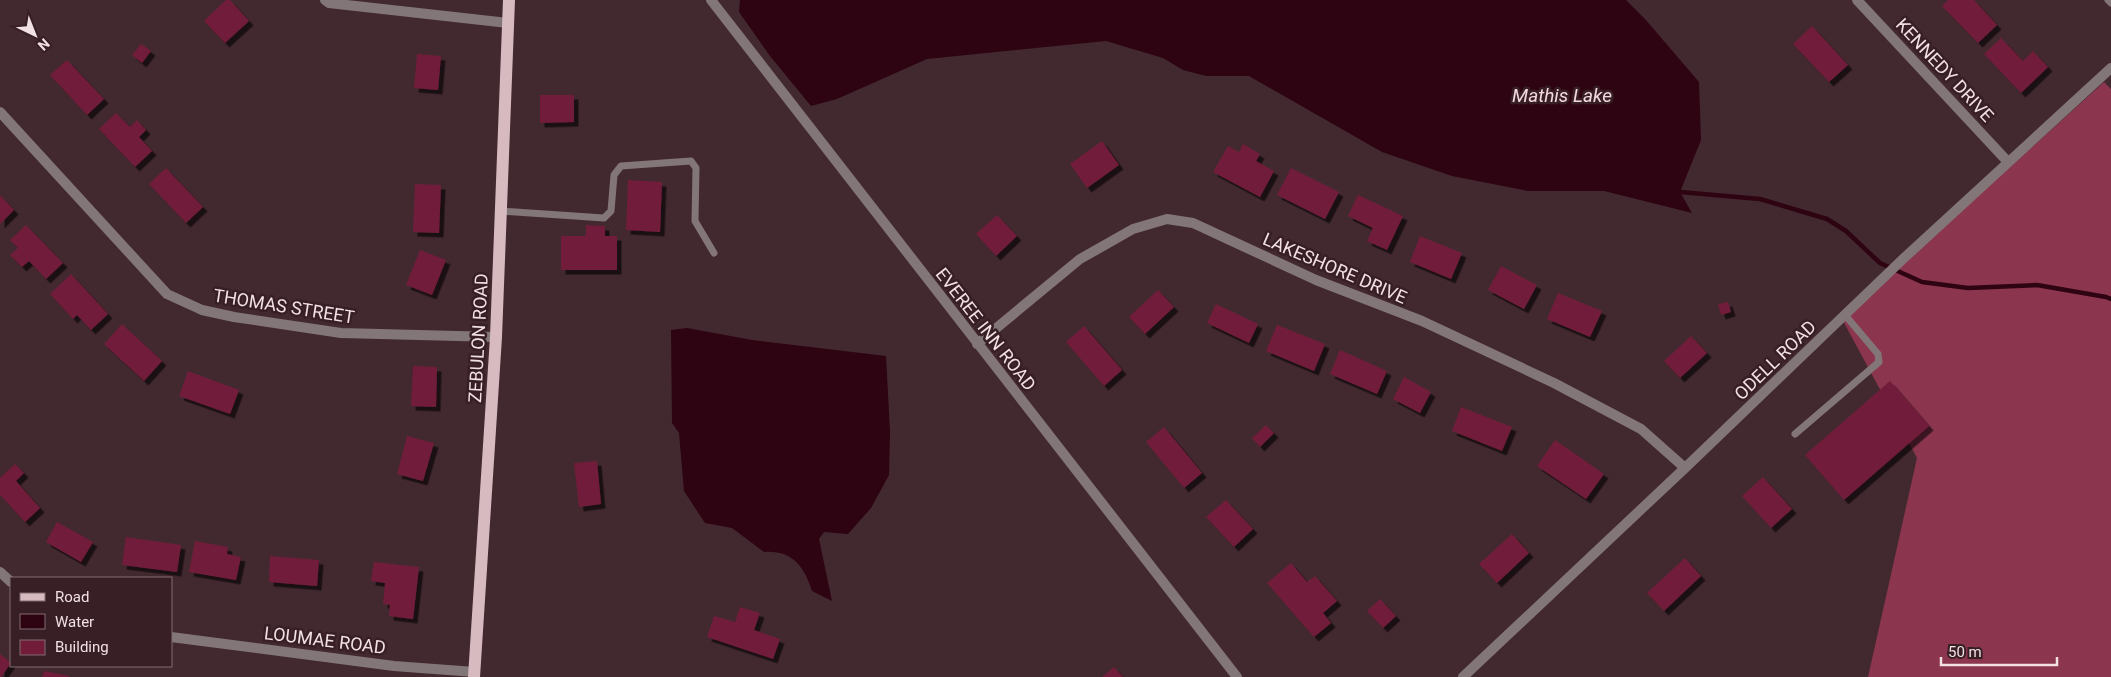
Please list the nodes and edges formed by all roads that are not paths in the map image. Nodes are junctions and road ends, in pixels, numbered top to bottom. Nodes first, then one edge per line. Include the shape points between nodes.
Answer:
1 (325, 0) edge
2 (509, 0) edge
3 (711, 0) edge
4 (1857, 0) edge
5 (2108, 0) edge
6 (2111, 3) edge
7 (508, 24) junction
8 (2111, 68) edge
9 (0, 112) edge
10 (2008, 162) junction
11 (500, 211) junction
12 (714, 253) dead end
13 (1845, 315) junction
14 (496, 337) junction
15 (977, 344) junction
16 (1795, 434) dead end
17 (1685, 468) junction
18 (0, 572) edge
19 (10, 581) edge
20 (172, 637) edge
21 (475, 675) edge
22 (1237, 677) edge
23 (1463, 677) edge

1 - 7 street
2 - 7 main road, ZEBULON ROAD
3 - 15 street, EVEREE INN ROAD
4 - 10 street, KENNEDY DRIVE
5 - 6 lane
7 - 11 main road, ZEBULON ROAD
8 - 10 street, ODELL ROAD
9 - 14 street, THOMAS STREET via 167,294 202,310 341,334
10 - 13 street, ODELL ROAD
11 - 12 lane via 604,218 610,211 614,175 621,166 691,161 696,168 695,221
11 - 14 main road, ZEBULON ROAD
13 - 16 lane via 1878,354 1879,362
13 - 17 street, ODELL ROAD
14 - 21 main road, ZEBULON ROAD
15 - 17 street, LAKESHORE DRIVE via 1080,259 1133,229 1167,219 1193,222 1316,280 1422,321 1554,382 1641,429
15 - 22 street, EVEREE INN ROAD
17 - 23 street, ODELL ROAD
18 - 19 street
20 - 21 street, LOUMAE ROAD

